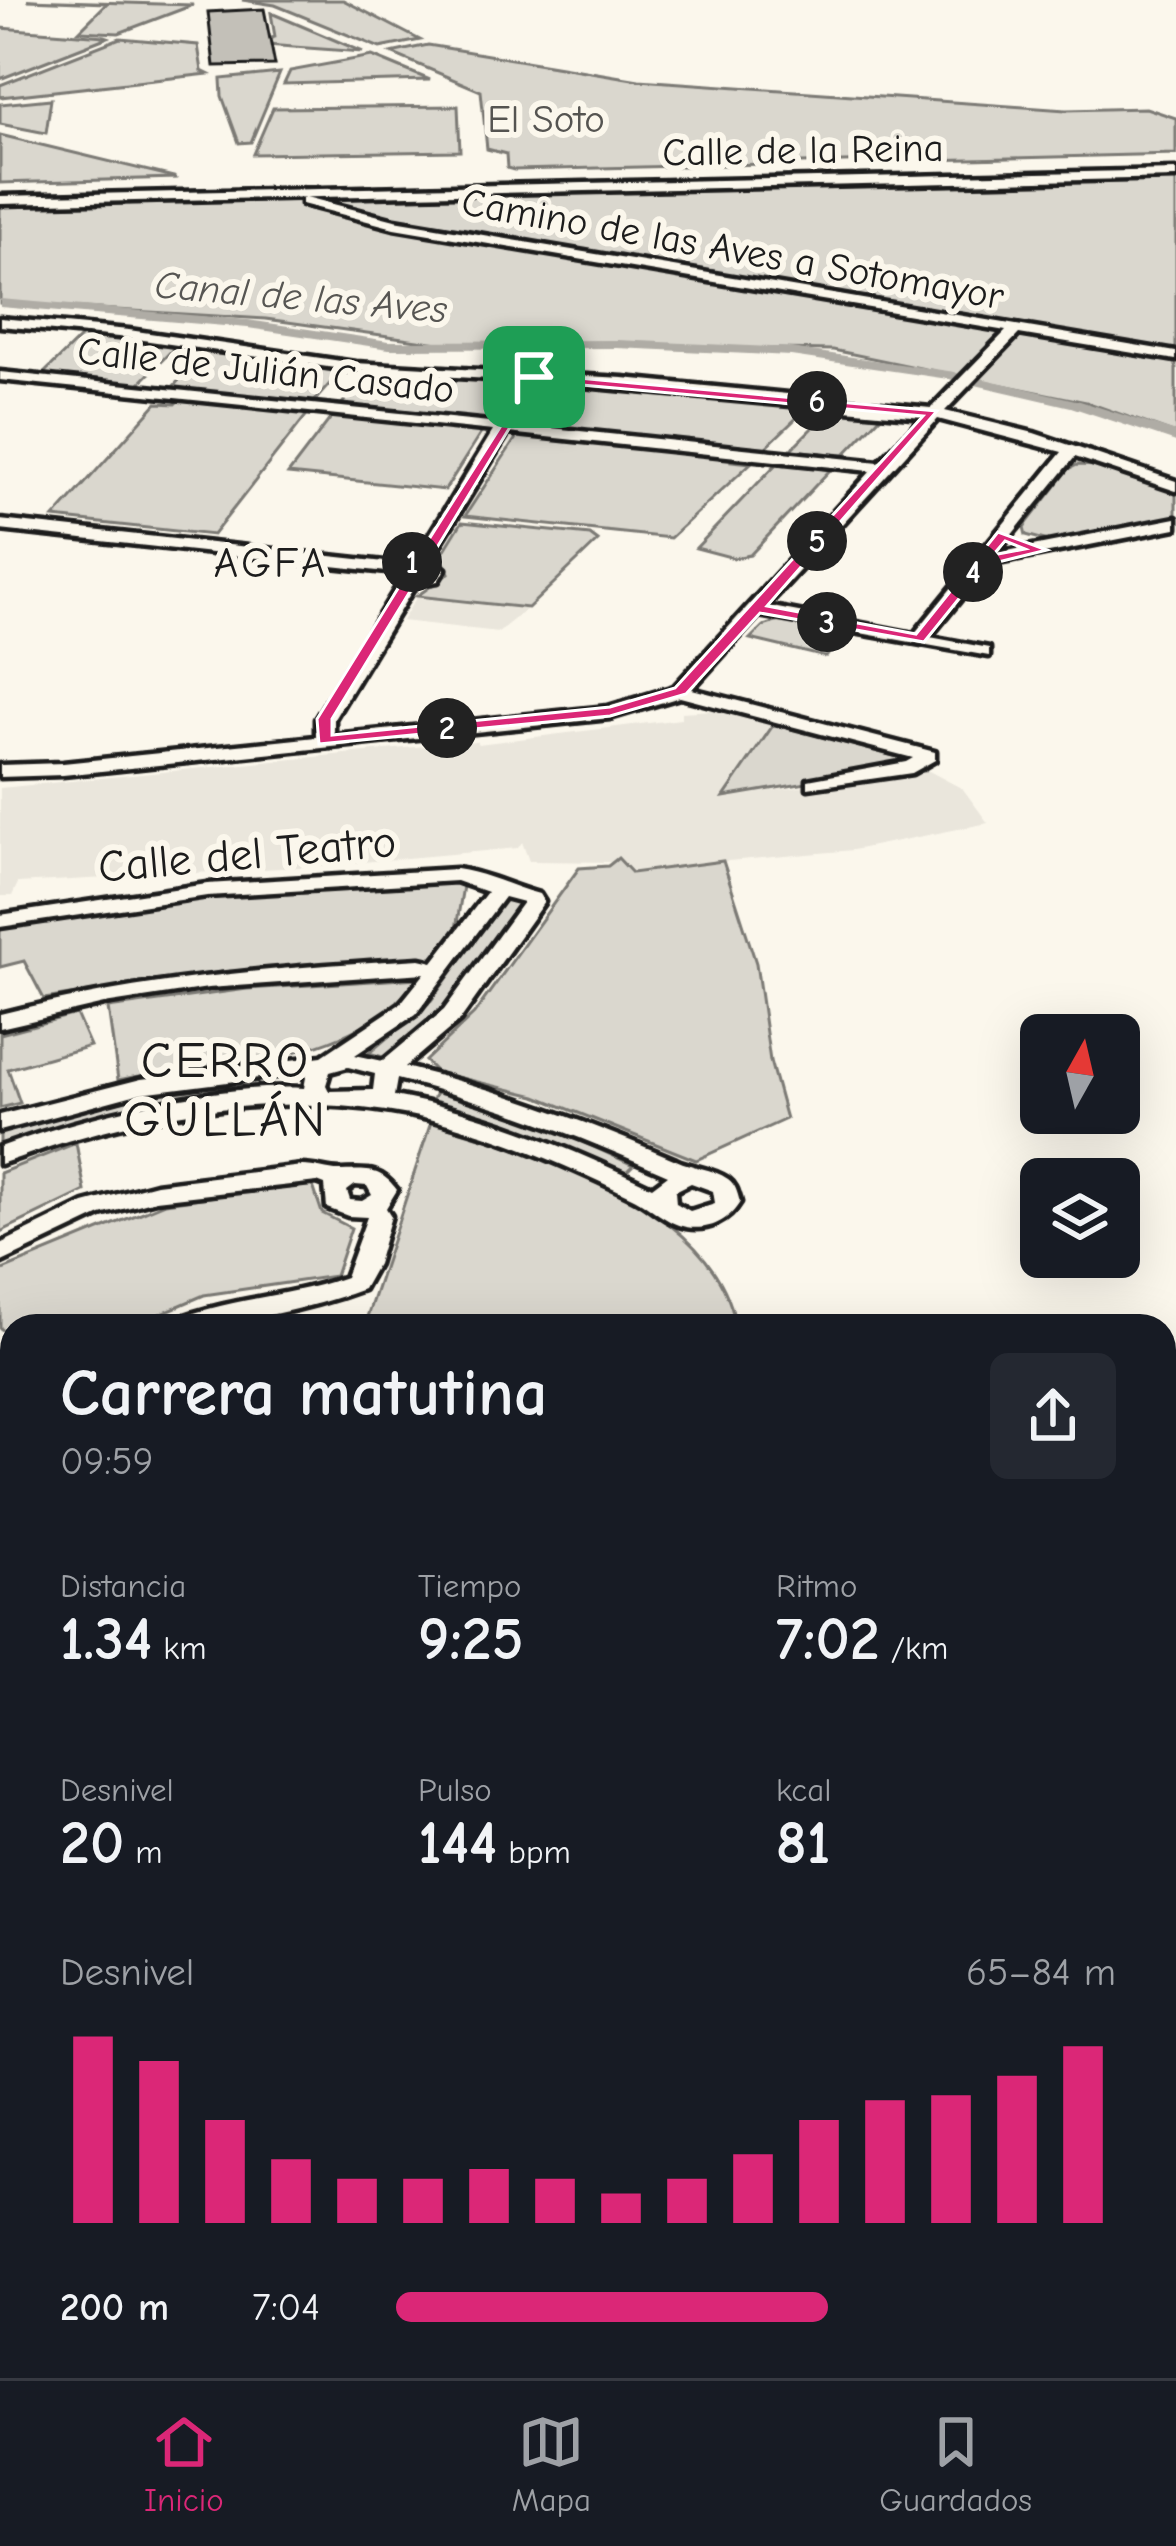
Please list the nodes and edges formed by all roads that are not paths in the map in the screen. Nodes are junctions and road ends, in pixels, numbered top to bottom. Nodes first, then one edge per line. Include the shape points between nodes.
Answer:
1 (1176, 174) edge
2 (281, 194) junction
3 (0, 200) edge
4 (0, 322) edge
5 (1016, 329) junction
6 (1176, 356) edge
7 (0, 376) edge
8 (534, 377) junction
9 (932, 413) junction
10 (504, 427) junction
11 (1071, 451) junction
12 (883, 467) junction
13 (1176, 486) edge
14 (1176, 523) edge
15 (0, 525) edge
16 (1003, 535) junction
17 (1041, 550) junction
18 (981, 561) junction
19 (404, 574) junction
20 (757, 608) junction
21 (919, 639) junction
22 (983, 652) dead end
23 (680, 691) junction
24 (325, 741) junction
25 (0, 771) edge
26 (815, 784) dead end
27 (499, 890) junction
28 (0, 921) edge
29 (440, 970) junction
30 (0, 1022) edge
31 (332, 1061) junction
32 (387, 1070) junction
33 (320, 1094) junction
34 (372, 1100) junction
35 (0, 1123) edge
36 (0, 1156) edge
37 (688, 1175) junction
38 (661, 1201) junction
39 (0, 1255) edge
40 (213, 1314) edge

1 - 2 street, Calle de la Reina
2 - 3 street, Calle de la Reina
2 - 5 street, Camino de las Aves a Sotomayor via 394,224
4 - 8 street via 355,367
5 - 6 street, Camino de las Aves a Sotomayor
5 - 9 street
7 - 10 street, Calle de Julián Casado
8 - 9 street
8 - 10 street
9 - 11 street
9 - 12 street
10 - 12 street, Calle de Julián Casado
10 - 19 street via 422,561 436,573
11 - 13 street
11 - 16 street
12 - 20 street
14 - 17 street
15 - 19 street
16 - 17 street
16 - 18 street
17 - 18 street
18 - 21 street
19 - 24 street via 325,719
20 - 21 street
20 - 23 street
21 - 22 street
23 - 24 street via 610,712
23 - 26 street via 928,755 912,767
24 - 25 street
27 - 28 street, Calle del Teatro via 456,875 370,879 207,890
27 - 29 street
27 - 32 street via 534,902 452,1015
29 - 30 street via 420,965 203,982
29 - 31 street via 408,1009
31 - 32 street
31 - 33 street via 314,1076
31 - 35 street via 141,1086
32 - 34 street via 384,1094
32 - 37 street via 488,1094
33 - 34 street
33 - 36 street via 143,1115
34 - 38 street via 542,1146
37 - 38 street via 670,1181
37 - 38 street via 724,1187 724,1209 686,1219
39 - 40 street via 93,1209 156,1192 302,1174 381,1183 383,1198 372,1207 380,1216 354,1282

